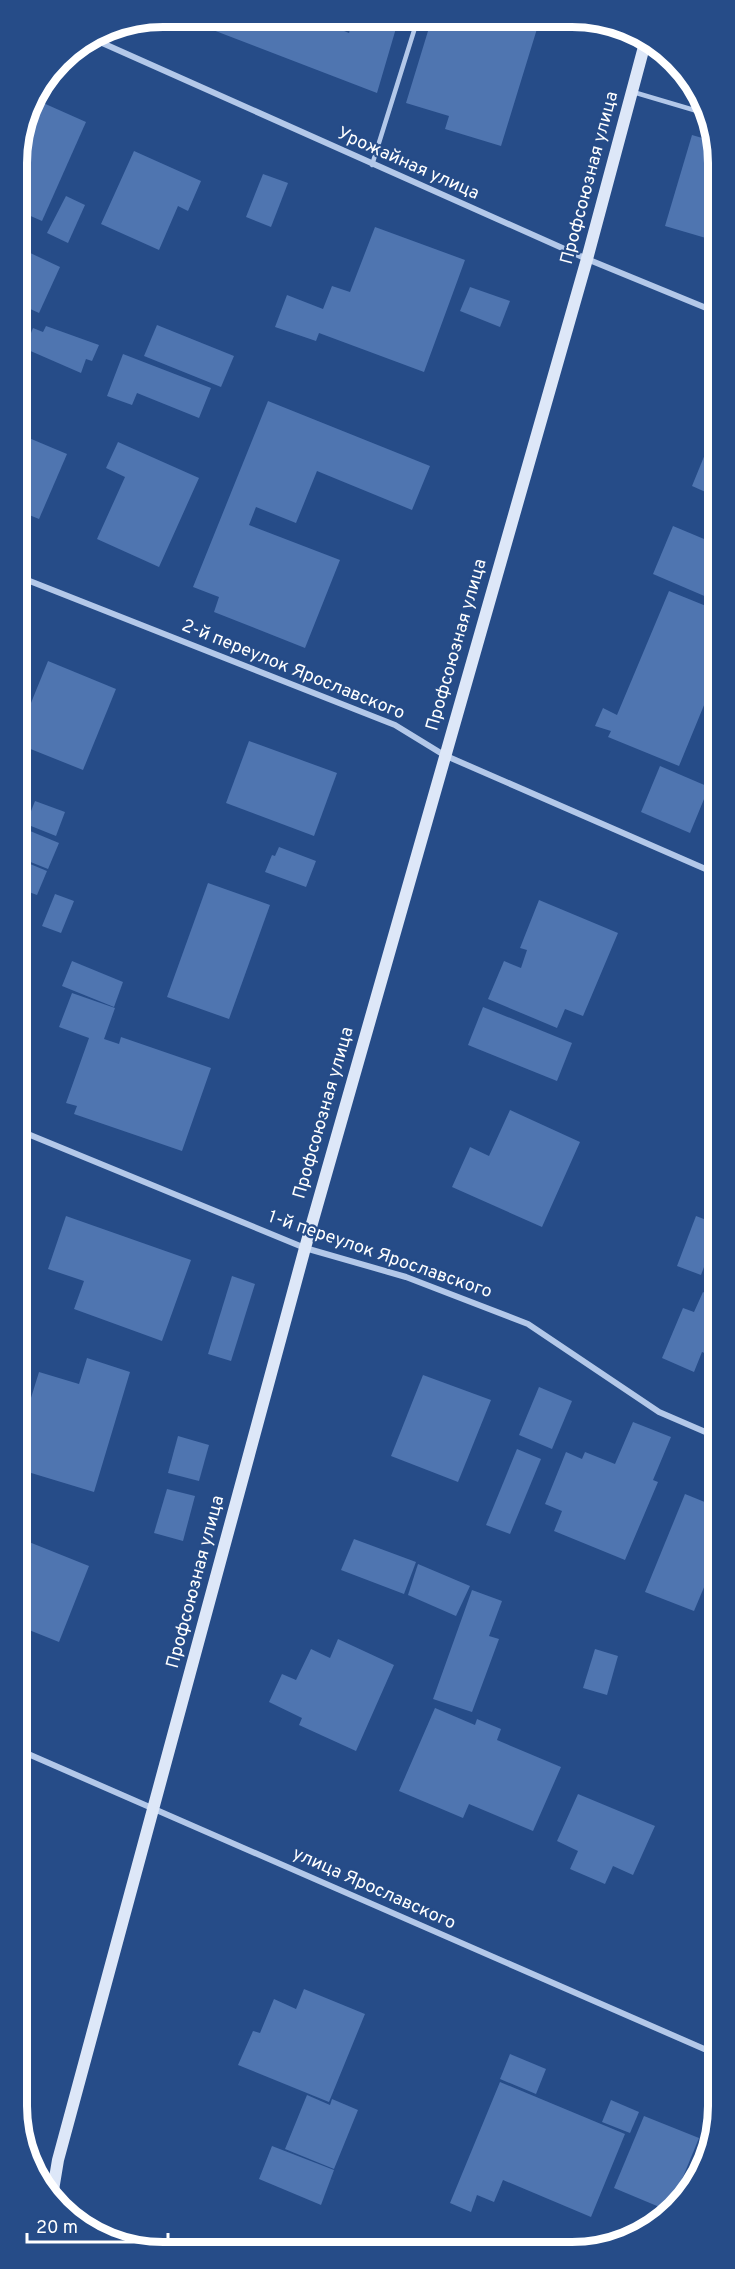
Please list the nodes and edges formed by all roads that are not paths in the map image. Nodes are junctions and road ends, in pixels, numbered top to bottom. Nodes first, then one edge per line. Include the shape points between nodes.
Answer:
1 (415, 27) edge
2 (100, 42) edge
3 (644, 48) edge
4 (633, 92) junction
5 (698, 111) edge
6 (372, 165) junction
7 (587, 259) junction
8 (708, 309) edge
9 (27, 580) edge
10 (444, 755) junction
11 (708, 870) edge
12 (27, 1134) edge
13 (305, 1248) junction
14 (708, 1433) edge
15 (27, 1753) edge
16 (154, 1809) junction
17 (708, 2051) edge
18 (54, 2187) edge

1 - 6 lane
2 - 6 street, Урожайная улица
3 - 4 street, Профсоюзная улица
4 - 5 lane
4 - 7 street, Профсоюзная улица
6 - 7 street, Урожайная улица
7 - 8 street, Урожайная улица
7 - 10 street, Профсоюзная улица
9 - 10 street, 2-й переулок Ярославского via 395,725
10 - 11 street, 2-й переулок Ярославского
10 - 13 street, Профсоюзная улица
12 - 13 street, 1-й переулок Ярославского
13 - 14 street, 1-й переулок Ярославского via 406,1277 528,1324 658,1412
13 - 16 street, Профсоюзная улица
15 - 16 street, улица Ярославского
16 - 17 street, улица Ярославского
16 - 18 street, Профсоюзная улица

